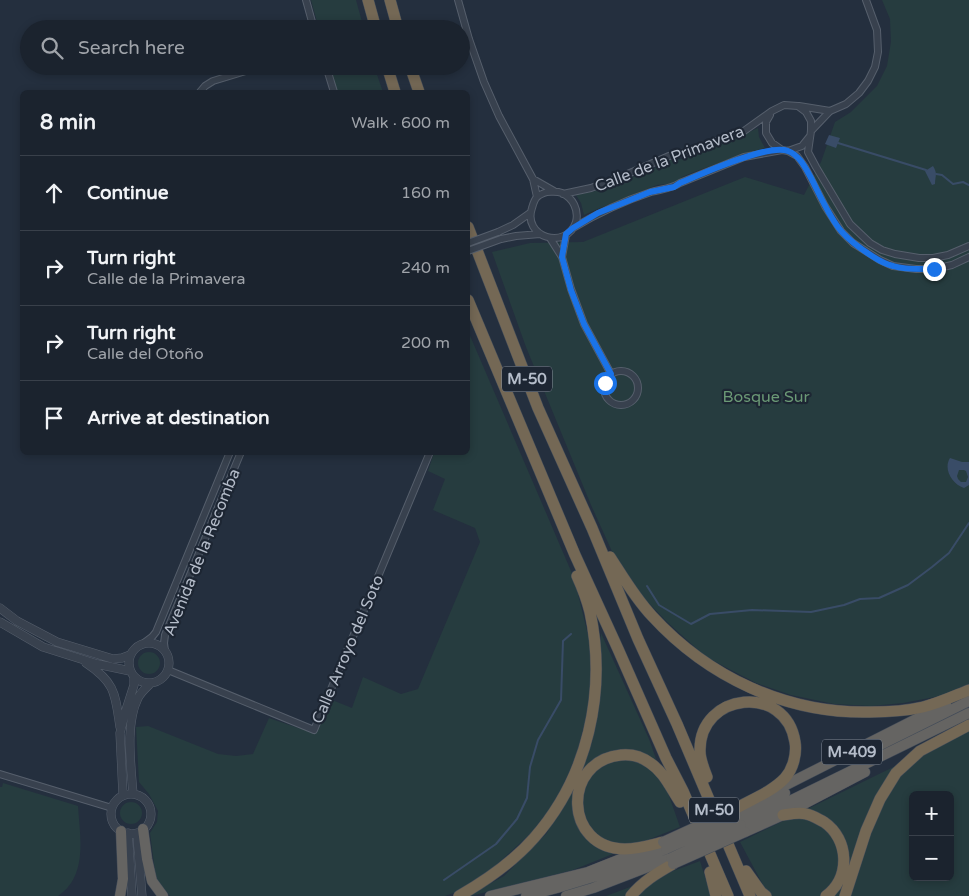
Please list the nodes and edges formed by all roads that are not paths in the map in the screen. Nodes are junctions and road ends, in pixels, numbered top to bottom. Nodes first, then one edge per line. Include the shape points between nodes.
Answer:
1 (306, 0) edge
2 (368, 0) edge
3 (390, 0) edge
4 (458, 0) edge
5 (866, 0) edge
6 (312, 20) edge
7 (374, 20) edge
8 (396, 20) edge
9 (464, 20) edge
10 (470, 42) edge
11 (233, 75) edge
12 (329, 75) edge
13 (390, 75) edge
14 (413, 75) edge
15 (202, 90) edge
16 (333, 90) edge
17 (394, 90) edge
18 (418, 90) edge
19 (798, 106) junction
20 (772, 111) junction
21 (830, 111) junction
22 (811, 133) junction
23 (785, 150) junction
24 (534, 179) junction
25 (555, 192) junction
26 (563, 194) junction
27 (537, 197) junction
28 (530, 213) junction
29 (573, 228) junction
30 (470, 232) edge
31 (540, 234) junction
32 (566, 234) junction
33 (550, 238) junction
34 (470, 242) edge
35 (969, 246) edge
36 (470, 251) edge
37 (562, 257) junction
38 (969, 257) edge
39 (470, 305) edge
40 (611, 374) junction
41 (229, 455) edge
42 (240, 455) edge
43 (429, 455) edge
44 (592, 528) junction
45 (575, 555) junction
46 (0, 608) edge
47 (0, 622) edge
48 (144, 643) junction
49 (165, 651) junction
50 (130, 655) junction
51 (81, 659) junction
52 (168, 670) junction
53 (132, 674) junction
54 (151, 683) junction
55 (969, 691) edge
56 (969, 701) edge
57 (969, 713) edge
58 (969, 723) edge
59 (677, 724) junction
60 (120, 733) junction
61 (666, 758) junction
62 (0, 774) edge
63 (710, 788) junction
64 (133, 794) junction
65 (123, 796) junction
66 (680, 802) junction
67 (112, 808) junction
68 (783, 815) junction
69 (739, 821) junction
70 (140, 831) junction
71 (125, 832) junction
72 (668, 853) junction
73 (746, 871) junction
74 (710, 872) junction
75 (120, 896) edge
76 (132, 896) edge
77 (142, 896) edge
78 (162, 896) edge
79 (459, 896) edge
80 (490, 896) edge
81 (526, 896) edge
82 (566, 896) edge
83 (590, 896) edge
84 (631, 896) edge
85 (716, 896) edge
86 (722, 896) edge
87 (728, 896) edge
88 (750, 896) edge
89 (756, 896) edge
90 (766, 896) edge
91 (826, 896) edge
92 (845, 896) edge

1 - 6 street
2 - 7 highway
3 - 8 highway
4 - 9 street
5 - 21 street via 877,30 875,68 859,93
10 - 24 street via 503,124
11 - 15 street via 213,81
12 - 16 street
13 - 17 highway
14 - 18 highway
19 - 20 street via 784,105
19 - 21 street
19 - 22 street via 811,121
20 - 23 street via 766,122 766,133 772,144
20 - 26 street, Calle de la Primavera via 744,131 668,156 590,188
21 - 22 street
22 - 23 street via 802,146
22 - 35 street via 808,152 816,167 850,224 870,243 895,254 919,258 948,255
23 - 29 street, Calle de la Primavera via 744,157 674,187 650,192 598,213
23 - 38 street via 797,156 805,167 841,231 880,260 893,266 934,269
24 - 25 street
24 - 27 street
25 - 26 street
25 - 27 street
26 - 29 street via 577,210
27 - 28 street
28 - 31 street via 532,224
28 - 34 street, bridge via 513,225
29 - 32 street
30 - 44 highway, M-50 via 538,408
31 - 33 street
31 - 36 street, bridge via 501,239
32 - 33 street
32 - 37 street
33 - 37 street
37 - 40 street via 584,324
39 - 45 highway, M-50
40 - 40 street via 604,387 607,398 622,406 634,401 639,390 635,377 624,371
41 - 48 street, Avenida de la Recomba via 156,632
42 - 49 street, Avenida de la Recomba via 165,635
43 - 52 street, Calle Arroyo del Soto via 314,730
44 - 55 highway via 629,587 674,639 728,678 754,690 803,706 841,712 899,711
44 - 59 highway, M-50
45 - 61 highway, M-50
45 - 79 highway via 573,563 589,610 596,661 592,716 582,755 562,799 534,838 495,873
46 - 50 street via 57,642 113,659
47 - 51 street via 43,647
48 - 49 street via 155,644
48 - 50 street
49 - 52 street
50 - 53 street via 128,666
51 - 53 street
51 - 60 street via 104,676 111,686 116,697
52 - 54 street via 161,679
53 - 54 street via 144,683
53 - 60 street via 134,685
54 - 64 street via 138,698 130,728
55 - 69 highway, M-409 via 813,772
56 - 69 highway, M-409
57 - 69 highway, M-409
58 - 68 highway, M-409 via 916,746
58 - 92 highway via 920,751 896,772 866,831
59 - 63 highway
59 - 88 highway, M-50
60 - 65 street
61 - 66 highway
61 - 87 highway, M-50
62 - 67 street
63 - 69 highway via 700,750 704,730 716,714 732,704 750,701 762,703 780,713 794,736 796,747 792,766 785,778 768,790
63 - 73 highway
64 - 65 street
64 - 70 street via 149,805 148,824
65 - 67 street
66 - 72 highway via 656,767 631,755 613,757 596,764 580,786 577,804 580,818 596,841 613,848
66 - 74 highway
67 - 71 street via 116,827
68 - 69 highway, M-409
68 - 91 highway via 806,814 817,818 839,838 844,854 842,876
69 - 72 highway, M-409, bridge
69 - 72 highway, M-409, bridge
70 - 71 street
70 - 77 street
70 - 78 highway via 152,881
71 - 75 highway
71 - 76 street
72 - 80 highway, M-409 via 617,861 588,872
72 - 81 highway, M-409
72 - 82 highway, M-409 via 601,885
72 - 83 highway, M-409
72 - 84 highway via 653,876
73 - 89 highway
73 - 90 highway
74 - 85 highway
74 - 86 highway

